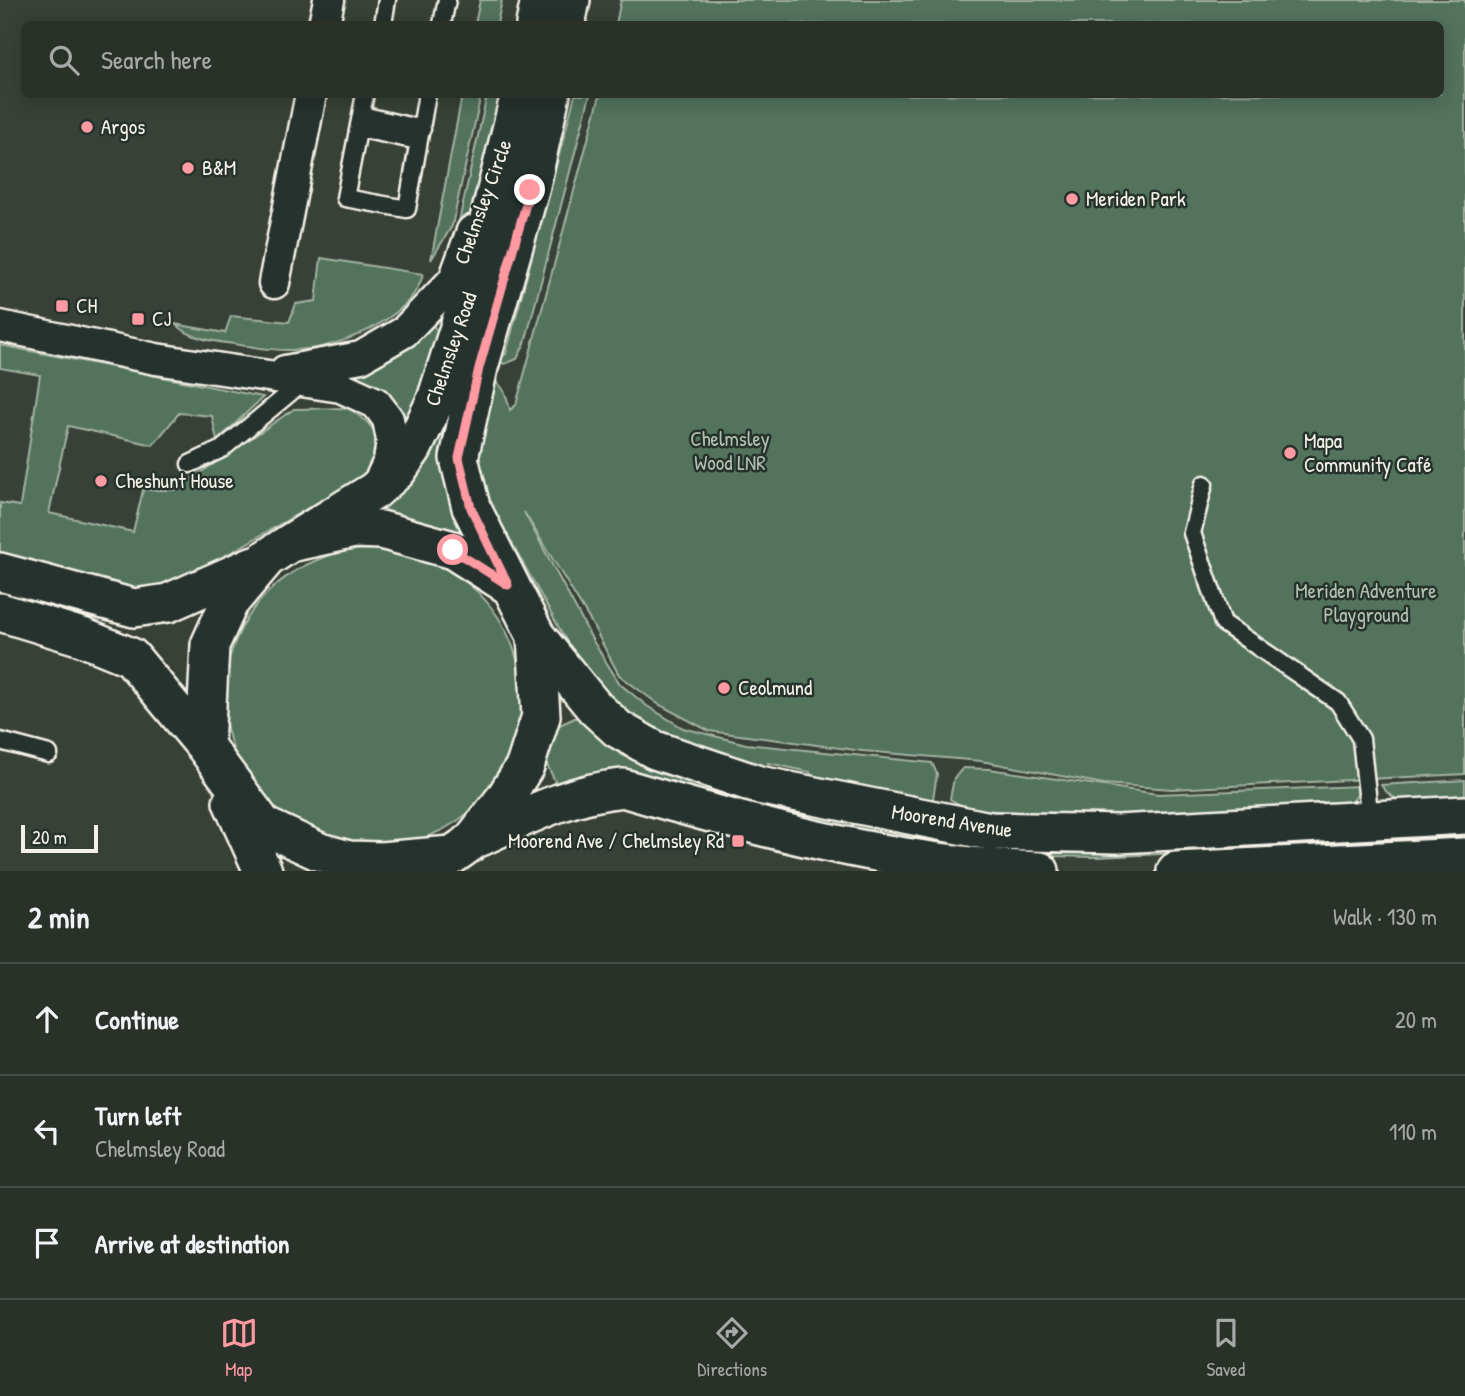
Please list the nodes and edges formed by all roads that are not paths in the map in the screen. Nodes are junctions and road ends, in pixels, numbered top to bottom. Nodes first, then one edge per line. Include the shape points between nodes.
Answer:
1 (329, 0) edge
2 (385, 0) edge
3 (447, 0) edge
4 (540, 0) edge
5 (571, 0) edge
6 (325, 21) edge
7 (381, 21) edge
8 (443, 21) edge
9 (536, 21) edge
10 (567, 21) edge
11 (309, 98) edge
12 (367, 98) edge
13 (367, 98) edge
14 (428, 98) edge
15 (428, 98) edge
16 (529, 99) edge
17 (363, 123) junction
18 (420, 135) junction
19 (274, 283) dead end
20 (0, 326) edge
21 (257, 376) junction
22 (303, 382) junction
23 (190, 464) dead end
24 (1204, 484) dead end
25 (374, 491) junction
26 (279, 550) junction
27 (0, 572) edge
28 (508, 585) junction
29 (0, 612) edge
30 (536, 636) junction
31 (0, 741) edge
32 (50, 754) dead end
33 (213, 758) junction
34 (1465, 815) edge
35 (1370, 821) junction
36 (451, 856) edge
37 (1465, 857) edge
38 (1396, 866) edge
39 (1338, 867) edge
40 (263, 871) edge
41 (1040, 871) edge
42 (1177, 871) edge

1 - 6 street
2 - 7 lane
3 - 8 lane
4 - 9 street
5 - 10 street
11 - 19 street
12 - 17 lane
13 - 18 lane via 345,198 407,209
14 - 17 lane via 411,206 350,194
15 - 18 lane
16 - 21 street, Chelmsley Circle via 454,280 404,332 361,358
16 - 25 street, Chelmsley Road via 436,400 413,449
16 - 28 street, Chelmsley Road via 530,190 479,368 459,458 471,508
17 - 18 lane
17 - 18 lane via 348,196 409,207
20 - 21 street, Chelmsley Circle
21 - 22 street, Chelmsley Circle
22 - 23 lane via 222,449
22 - 25 street, Chelmsley Circle via 341,387 376,404 388,419 389,461
24 - 35 lane via 1192,533 1223,623 1338,702 1361,738
25 - 26 street, Chelmsley Road
26 - 27 street via 168,603 134,608
26 - 28 street via 355,529 381,530 453,550
26 - 33 street via 229,603 210,645
28 - 30 street, Chelmsley Road
29 - 33 street via 131,657
30 - 35 street, Moorend Avenue via 618,729 655,750 759,785 990,831 1118,834
30 - 36 street via 541,716 525,766 505,798
31 - 32 lane
33 - 36 street via 264,826 320,852 370,861
33 - 40 street
34 - 35 street, Moorend Avenue
36 - 41 street, Moorend Avenue via 554,803 623,788 831,845 987,869
37 - 38 street
38 - 39 street
39 - 42 street

